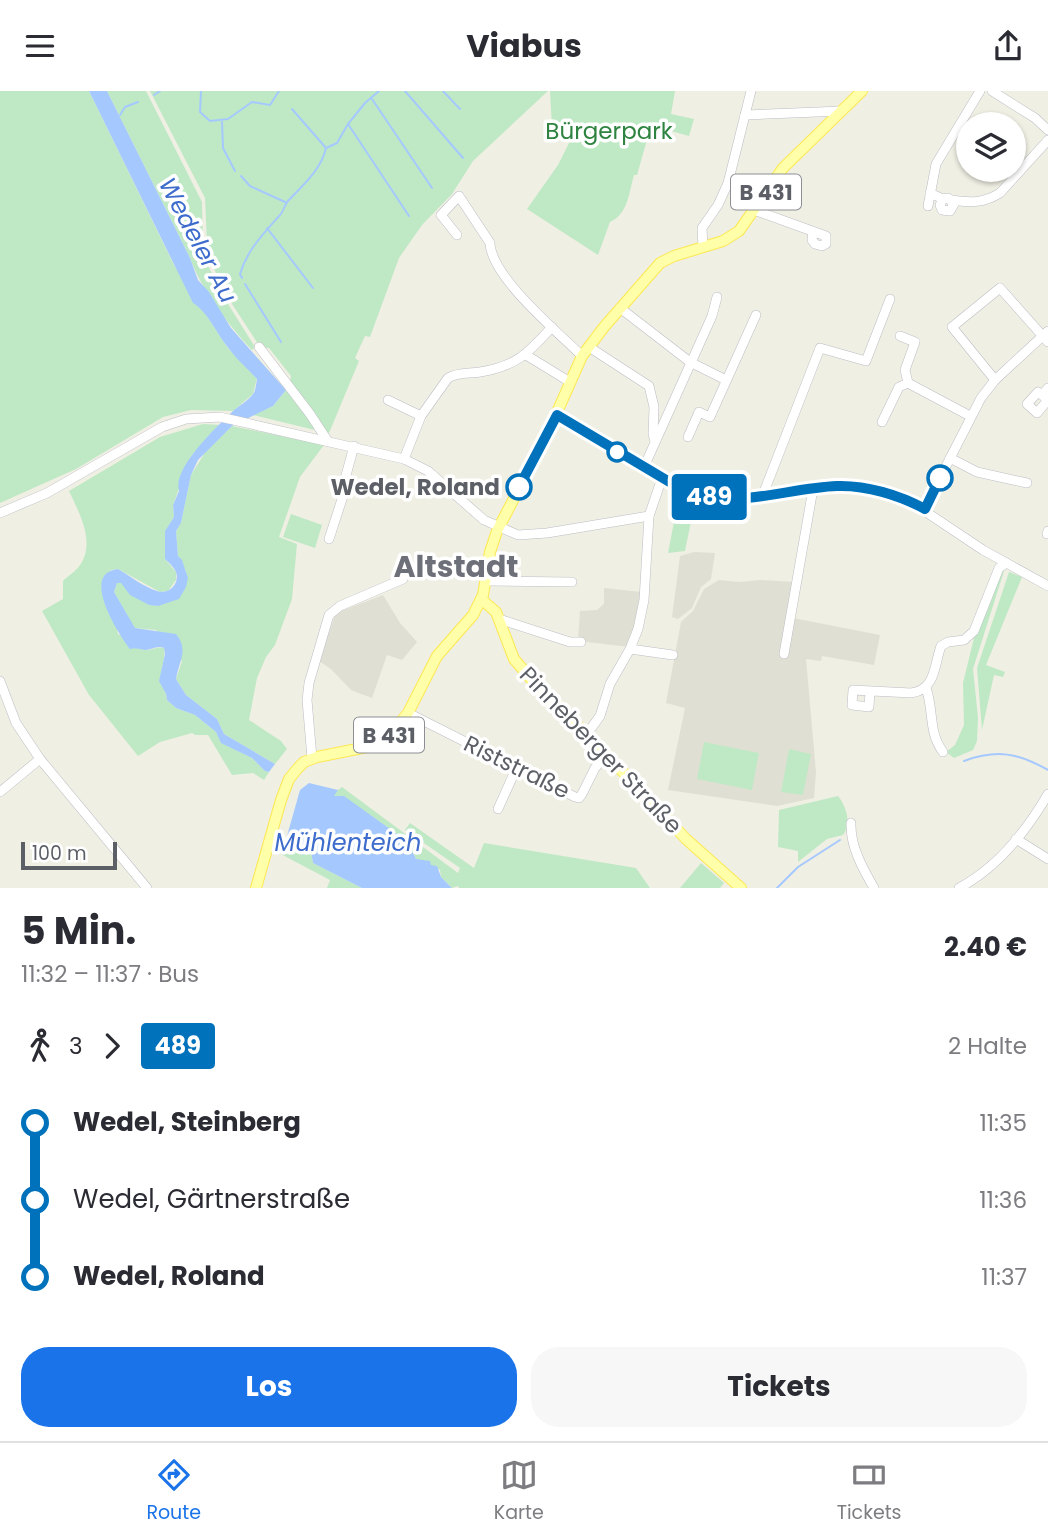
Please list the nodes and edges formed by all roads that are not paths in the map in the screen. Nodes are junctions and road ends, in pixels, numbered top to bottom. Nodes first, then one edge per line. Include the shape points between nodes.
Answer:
1 (751, 91) edge
2 (980, 91) edge
3 (992, 91) edge
4 (859, 94) edge
5 (842, 111) junction
6 (745, 115) junction
7 (1048, 130) edge
8 (1048, 140) edge
9 (930, 193) junction
10 (928, 206) dead end
11 (754, 210) junction
12 (813, 232) dead end
13 (457, 235) dead end
14 (703, 247) junction
15 (717, 297) dead end
16 (890, 299) dead end
17 (620, 308) junction
18 (756, 315) dead end
19 (552, 327) junction
20 (901, 336) dead end
21 (1046, 337) edge
22 (258, 347) dead end
23 (586, 352) junction
24 (526, 355) junction
25 (690, 362) junction
26 (726, 380) junction
27 (995, 380) junction
28 (570, 382) junction
29 (908, 383) junction
30 (388, 400) dead end
31 (557, 415) junction
32 (970, 416) junction
33 (421, 417) junction
34 (882, 422) dead end
35 (688, 437) dead end
36 (327, 440) junction
37 (655, 441) junction
38 (354, 446) junction
39 (950, 458) junction
40 (404, 459) junction
41 (644, 467) junction
42 (662, 480) junction
43 (1027, 483) dead end
44 (813, 489) junction
45 (762, 498) junction
46 (925, 509) junction
47 (0, 513) edge
48 (649, 518) junction
49 (484, 520) junction
50 (499, 525) junction
51 (329, 539) dead end
52 (492, 545) junction
53 (1006, 563) junction
54 (403, 579) dead end
55 (486, 581) junction
56 (572, 582) dead end
57 (1048, 586) edge
58 (481, 599) junction
59 (499, 619) junction
60 (581, 642) dead end
61 (630, 649) junction
62 (784, 654) dead end
63 (673, 655) dead end
64 (0, 681) edge
65 (926, 688) junction
66 (870, 691) dead end
67 (408, 713) junction
68 (587, 734) junction
69 (943, 752) dead end
70 (607, 755) junction
71 (313, 758) junction
72 (40, 759) junction
73 (516, 769) junction
74 (0, 792) edge
75 (1048, 794) edge
76 (498, 809) dead end
77 (851, 823) dead end
78 (1016, 839) junction
79 (1048, 859) edge
80 (147, 888) edge
81 (256, 888) edge
82 (741, 888) edge
83 (874, 888) edge
84 (959, 888) edge

1 - 6 street
2 - 9 street via 936,164
3 - 7 street
4 - 5 main road, B 431
5 - 6 street
5 - 11 main road, B 431 via 783,168
6 - 14 street via 728,183 702,228
8 - 9 street via 993,197 975,203
9 - 10 street
11 - 12 street
11 - 14 main road, B 431 via 739,231
13 - 19 street via 441,215 459,195 510,285
14 - 17 main road, B 431 via 660,263
15 - 25 street
16 - 45 street via 866,361 820,348
17 - 23 main road, B 431
17 - 25 street
18 - 26 street
19 - 23 street
19 - 24 street
20 - 29 street via 915,342 905,370
21 - 27 street
21 - 27 street via 1000,288 952,327
22 - 36 street
23 - 28 main road, B 431
23 - 37 street via 649,386
24 - 28 street
24 - 33 street via 491,370 454,374
25 - 26 street
25 - 37 street
26 - 35 street via 710,417 699,412
27 - 32 street
28 - 31 main road, B 431
29 - 32 street
29 - 34 street via 899,387
30 - 33 street
31 - 41 street
31 - 50 main road, B 431
32 - 39 street
33 - 40 street
36 - 38 street
36 - 47 street via 220,417 186,419 162,427 47,493
37 - 41 street
38 - 40 street
38 - 51 street
39 - 43 street via 977,472
39 - 46 street
40 - 49 street via 428,471
41 - 42 street
42 - 45 street via 691,494
42 - 48 street
44 - 45 street
44 - 46 street via 853,487
44 - 62 street
46 - 53 street
48 - 50 street via 528,536
48 - 61 street via 644,600
49 - 50 street
49 - 52 street
50 - 52 main road, B 431
52 - 55 main road, B 431
53 - 57 street
53 - 65 street via 999,568 969,638 941,646
54 - 71 street via 329,615 307,700
55 - 56 street
55 - 58 main road, B 431
58 - 59 main road, Pinneberger Straße
58 - 67 main road, B 431 via 437,656
59 - 60 street
59 - 68 main road, Pinneberger Straße via 514,659
61 - 63 street
61 - 68 street
64 - 72 street via 16,723
65 - 66 street via 911,693
65 - 69 street via 932,727
67 - 71 main road, B 431 via 392,733 372,746
67 - 73 street, Riststraße
68 - 70 main road, Pinneberger Straße
70 - 73 street, Riststraße via 594,768 579,798
70 - 82 main road, Pinneberger Straße via 686,839
71 - 81 main road via 289,779
72 - 74 street
72 - 80 street
73 - 76 street
75 - 78 street
77 - 83 street via 850,835
78 - 79 street
78 - 84 street via 991,866

